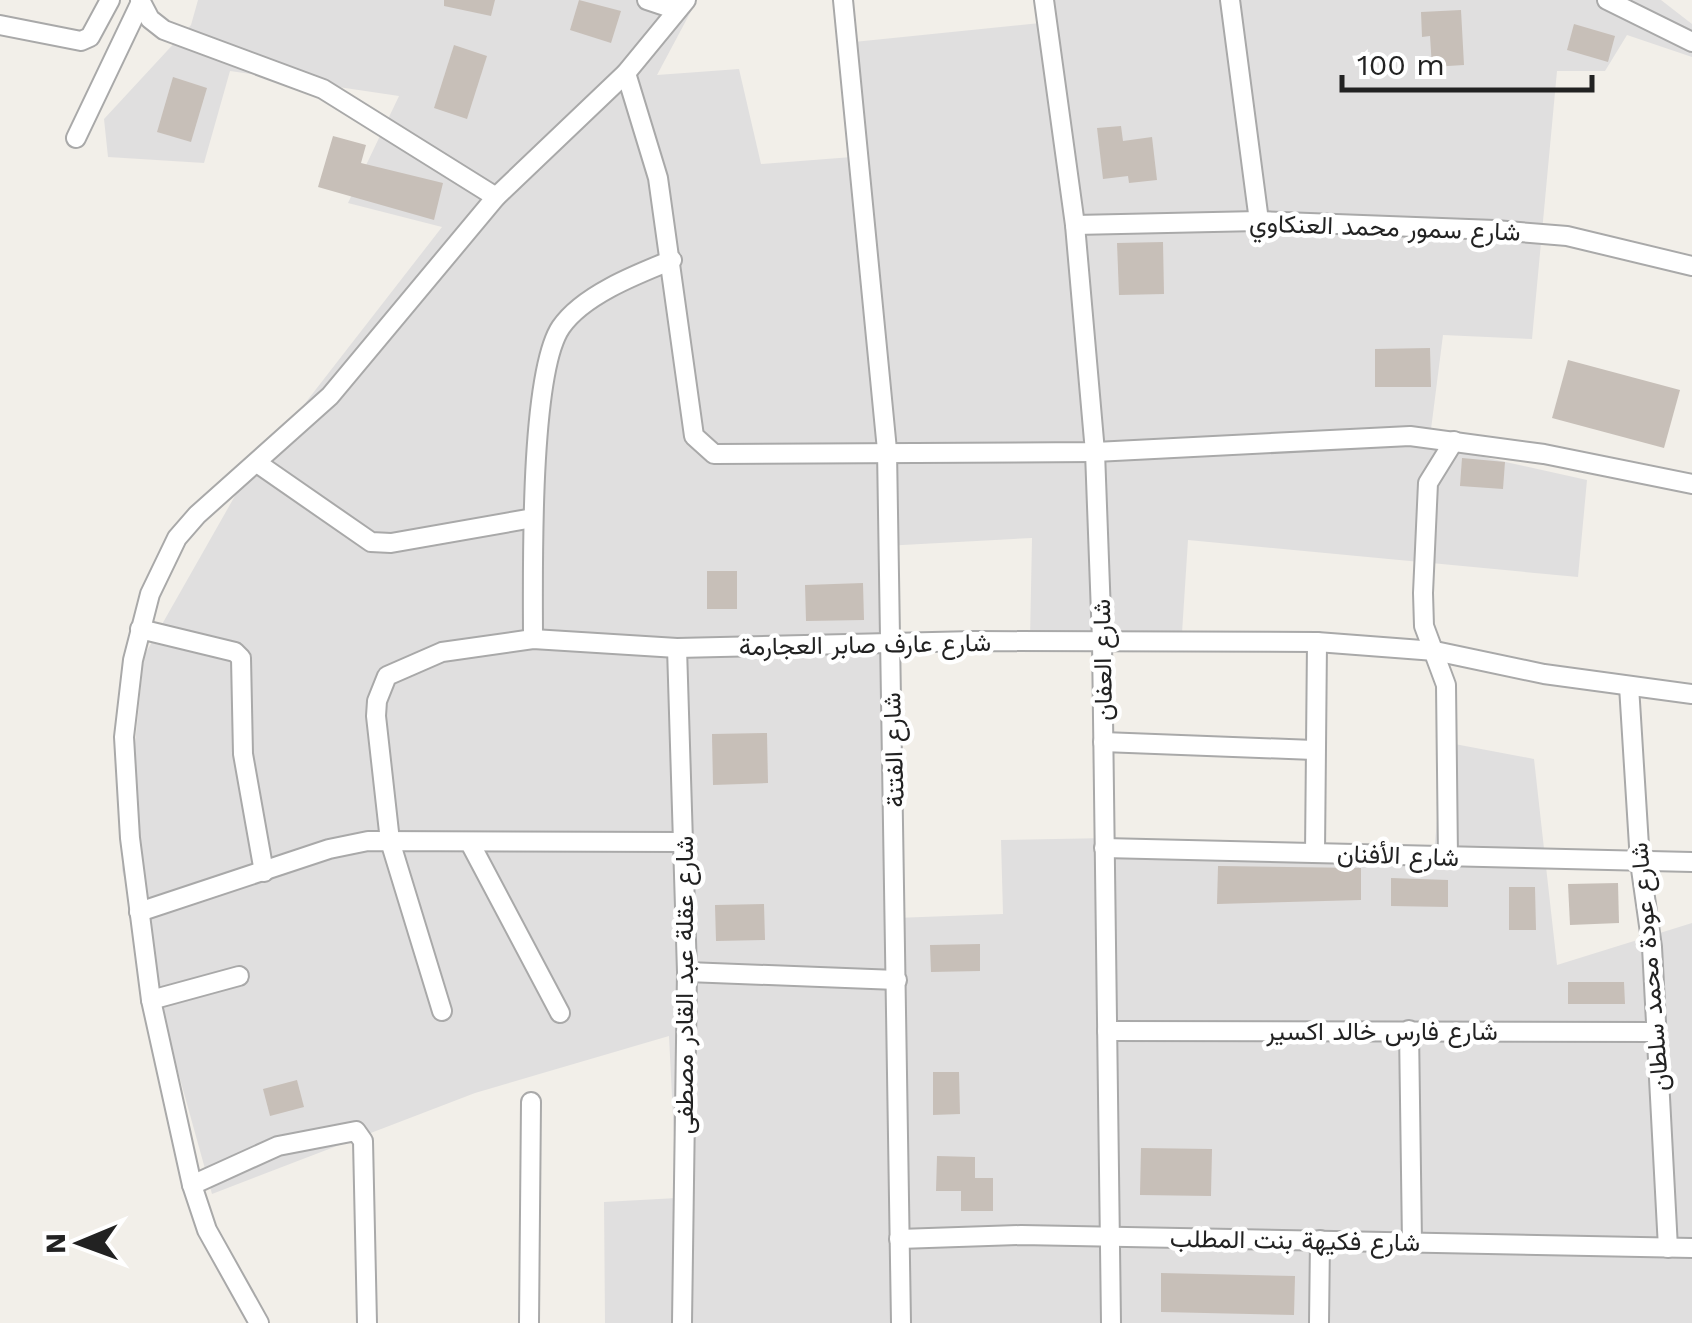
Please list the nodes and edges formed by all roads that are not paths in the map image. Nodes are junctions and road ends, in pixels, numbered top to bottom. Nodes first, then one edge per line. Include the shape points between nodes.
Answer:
1 (110, 0) edge
2 (647, 0) edge
3 (844, 0) edge
4 (1044, 0) edge
5 (1230, 0) edge
6 (1607, 0) edge
7 (140, 2) edge
8 (681, 5) edge
9 (0, 25) edge
10 (1692, 42) edge
11 (626, 74) junction
12 (76, 138) dead end
13 (496, 197) junction
14 (1259, 221) junction
15 (1075, 226) junction
16 (672, 260) junction
17 (1692, 266) edge
18 (1454, 442) junction
19 (887, 450) junction
20 (1095, 452) junction
21 (257, 463) junction
22 (1691, 477) edge
23 (533, 518) junction
24 (140, 629) junction
25 (532, 640) junction
26 (1102, 641) junction
27 (1317, 642) junction
28 (890, 643) junction
29 (677, 648) junction
30 (1434, 651) junction
31 (1629, 686) junction
32 (1692, 694) edge
33 (1103, 742) junction
34 (1314, 750) junction
35 (390, 841) junction
36 (684, 842) junction
37 (470, 843) junction
38 (1104, 848) junction
39 (1315, 853) junction
40 (1448, 856) junction
41 (1640, 862) junction
42 (1692, 862) edge
43 (264, 872) junction
44 (139, 912) junction
45 (687, 972) junction
46 (239, 976) dead end
47 (897, 980) junction
48 (152, 1000) junction
49 (442, 1011) dead end
50 (560, 1013) dead end
51 (1409, 1030) junction
52 (1106, 1031) junction
53 (1657, 1032) junction
54 (531, 1102) dead end
55 (192, 1185) junction
56 (1111, 1236) junction
57 (899, 1239) junction
58 (1320, 1240) junction
59 (1412, 1243) junction
60 (1668, 1248) junction
61 (1692, 1248) edge
62 (259, 1323) edge
63 (367, 1323) edge
64 (529, 1323) edge
65 (682, 1323) edge
66 (901, 1323) edge
67 (1110, 1323) edge
68 (1320, 1323) edge

1 - 9 street via 90,37 80,41
2 - 8 street
3 - 19 street, شارع الفتنة
4 - 15 street, شارع العفان
5 - 14 street
6 - 10 street
7 - 12 street
7 - 13 street via 150,19 184,41 322,90
8 - 11 street
11 - 13 street
11 - 16 street via 651,146
13 - 21 street via 364,360
14 - 15 street, شارع سمور محمد العنكاوي
14 - 17 street, شارع سمور محمد العنكاوي via 1567,236
15 - 20 street, شارع العفان
16 - 19 street via 692,421 702,447 728,456
16 - 23 street via 578,311 554,340
18 - 20 street via 1360,435
18 - 22 street
18 - 30 street via 1428,483 1422,614
19 - 20 street
19 - 28 street, شارع الفتنة
20 - 26 street, شارع العفان
21 - 23 street via 371,542
21 - 24 street via 177,538
23 - 25 street
24 - 43 street via 241,658 243,754
24 - 44 street via 124,737
25 - 29 street, شارع عارف صابر العجارمة
25 - 35 street, شارع عارف صابر العجارمة via 442,652 387,676 376,716
26 - 27 street, شارع عارف صابر العجارمة
26 - 28 street, شارع عارف صابر العجارمة
26 - 33 street, شارع العفان
27 - 30 street, شارع عارف صابر العجارمة
27 - 34 street
28 - 29 street, شارع عارف صابر العجارمة
28 - 47 street, شارع الفتنة
29 - 36 street, شارع عقلة عبد القادر مصطفى
30 - 31 street, شارع عارف صابر العجارمة
30 - 40 street via 1447,696
31 - 32 street, شارع عارف صابر العجارمة
31 - 41 street, شارع عودة محمد سلطان
33 - 34 street
33 - 38 street, شارع العفان
34 - 39 street
35 - 37 street
35 - 43 street via 348,844
35 - 49 street, شارع عارف صابر العجارمة
36 - 37 street
36 - 45 street, شارع عقلة عبد القادر مصطفى
37 - 50 street
38 - 39 street, شارع الأفنان
38 - 52 street, شارع العفان
39 - 40 street, شارع الأفنان
40 - 41 street, شارع الأفنان
41 - 42 street, شارع الأفنان
41 - 53 street, شارع عودة محمد سلطان
43 - 44 street
44 - 48 street
45 - 47 street
45 - 65 street, شارع عقلة عبد القادر مصطفى
46 - 48 street
47 - 57 street, شارع الفتنة
48 - 55 street
51 - 52 street, شارع فارس خالد اكسير
51 - 53 street, شارع فارس خالد اكسير
51 - 59 street
52 - 56 street, شارع العفان
53 - 60 street, شارع عودة محمد سلطان
54 - 64 street
55 - 62 street via 207,1230
55 - 63 street via 278,1146 356,1131 363,1141
56 - 57 street, شارع فكيهة بنت المطلب
56 - 58 street, شارع فكيهة بنت المطلب
56 - 67 street, شارع العفان
57 - 66 street, شارع الفتنة
58 - 59 street, شارع فكيهة بنت المطلب
58 - 68 street
59 - 60 street, شارع فكيهة بنت المطلب
60 - 61 street, شارع فكيهة بنت المطلب

